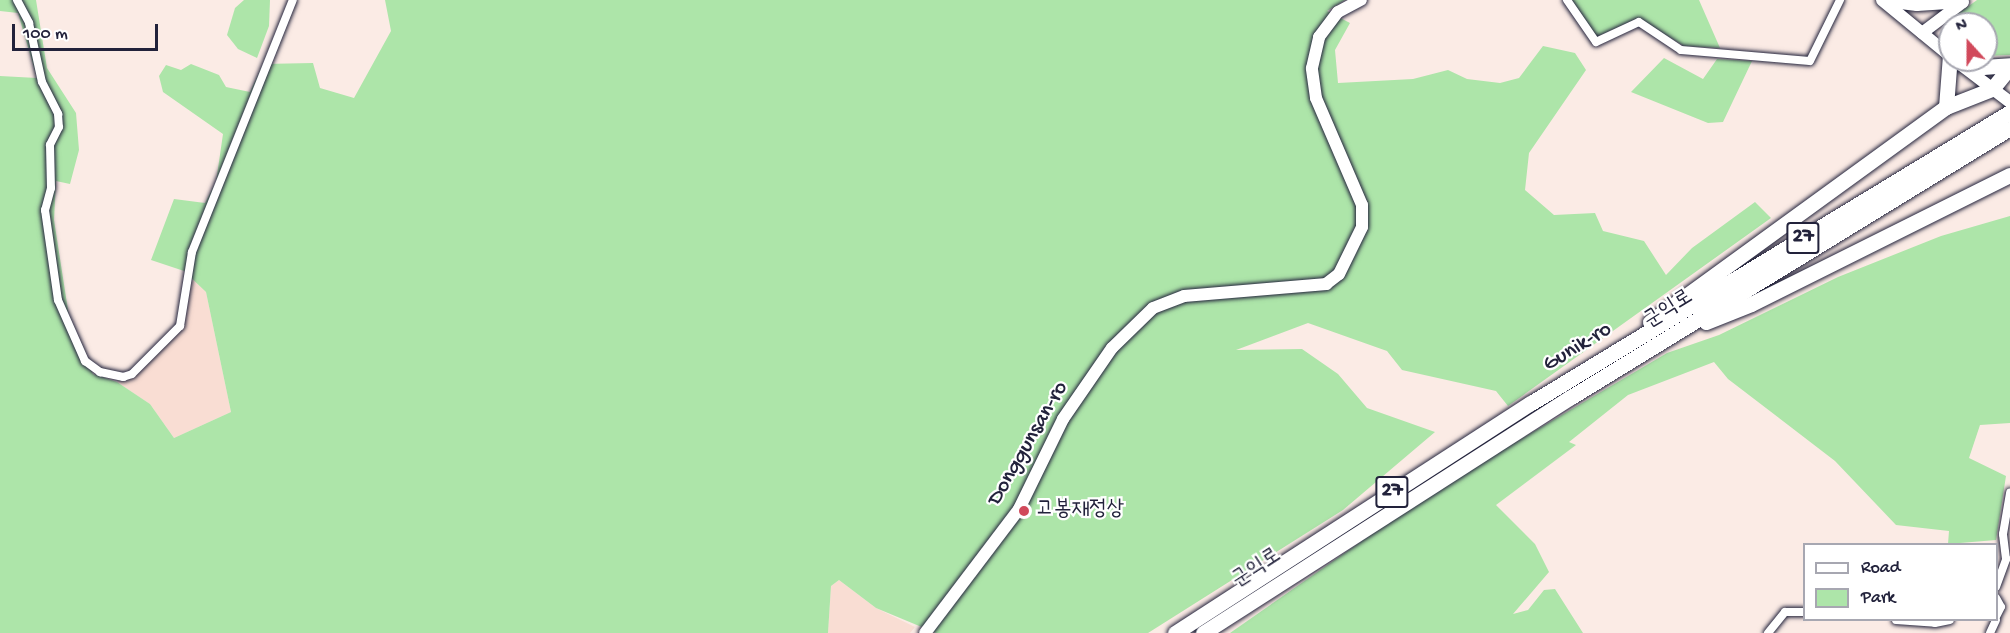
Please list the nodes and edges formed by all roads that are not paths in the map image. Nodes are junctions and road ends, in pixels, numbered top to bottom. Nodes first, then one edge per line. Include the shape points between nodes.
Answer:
1 (17, 0) edge
2 (293, 0) edge
3 (1361, 0) edge
4 (1567, 0) edge
5 (1840, 0) edge
6 (1883, 0) edge
7 (1965, 1) edge
8 (1922, 33) junction
9 (1938, 45) edge
10 (2010, 66) edge
11 (1951, 72) edge
12 (1971, 72) edge
13 (1992, 89) junction
14 (2010, 102) edge
15 (1947, 106) junction
16 (2010, 112) edge
17 (2004, 127) edge
18 (2010, 174) edge
19 (1670, 336) junction
20 (1611, 355) junction
21 (2010, 493) edge
22 (2001, 546) edge
23 (1998, 581) edge
24 (1998, 604) edge
25 (2010, 604) edge
26 (1803, 612) edge
27 (1909, 621) edge
28 (1945, 621) edge
29 (926, 633) edge
30 (1175, 633) edge
31 (1203, 633) edge
32 (1768, 633) edge

1 - 2 street via 29,23 42,82 58,114 59,127 50,145 51,188 45,210 58,300 85,361 100,372 123,377 180,326 192,252
3 - 29 street, Donggunsan-ro via 1338,12 1319,37 1312,68 1316,98 1362,205 1362,227 1348,261 1326,284 1184,296 1153,308 1112,348 1063,419 1019,509
4 - 5 street via 1596,42 1639,22 1681,50 1810,61
6 - 7 street via 1917,5
6 - 8 street
7 - 8 street
8 - 9 street
10 - 13 highway
11 - 15 highway
12 - 13 street
13 - 14 street
13 - 15 highway
15 - 20 highway via 1691,288
16 - 17 highway, Gunik-ro / 27
17 - 19 highway, 군익로 / 27
17 - 20 highway, Gunik-ro / 27
18 - 19 highway via 1751,304
19 - 31 highway, 군익로 / 27
20 - 30 highway, Gunik-ro / 27
21 - 22 street
22 - 23 street via 2006,559
24 - 25 street
26 - 32 street via 1785,612
27 - 28 street

